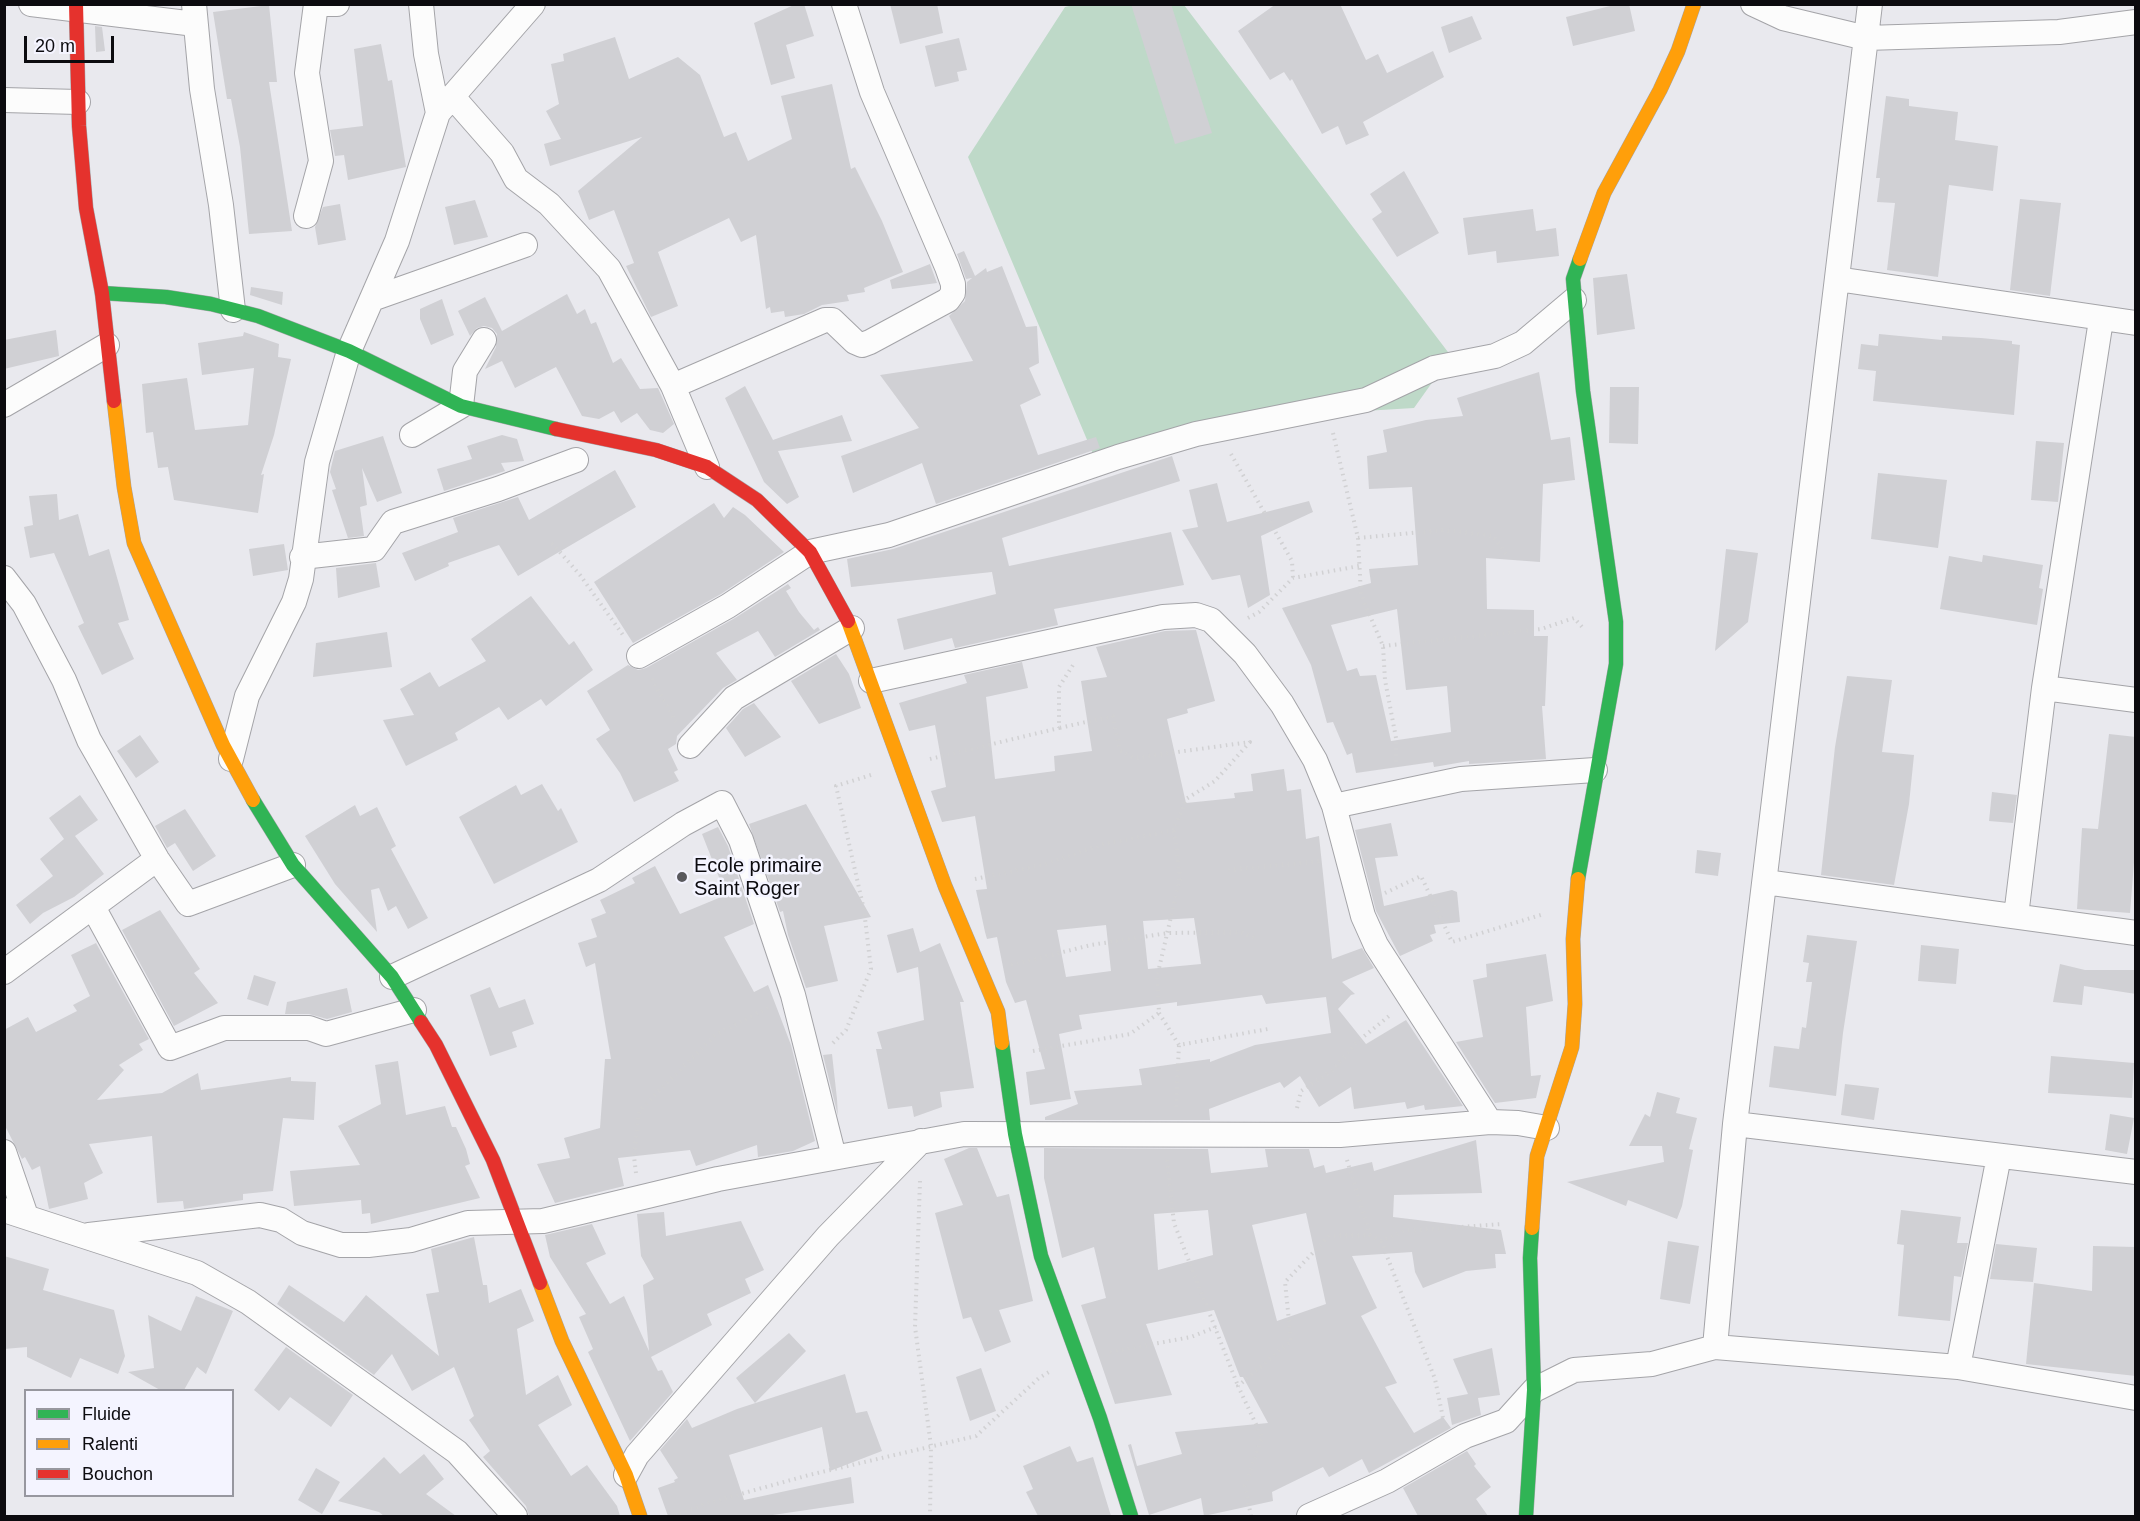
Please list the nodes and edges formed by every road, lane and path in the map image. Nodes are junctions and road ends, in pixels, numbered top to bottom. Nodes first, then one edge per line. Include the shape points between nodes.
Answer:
1 (31, 4) edge
2 (318, 4) edge
3 (337, 4) edge
4 (421, 4) edge
5 (533, 4) edge
6 (844, 4) edge
7 (1694, 4) edge
8 (1753, 4) edge
9 (1870, 4) edge
10 (76, 8) edge
11 (194, 14) edge
12 (2136, 22) edge
13 (1866, 38) junction
14 (4, 100) edge
15 (78, 102) junction
16 (445, 104) junction
17 (306, 216) dead end
18 (525, 245) dead end
19 (1837, 279) junction
20 (102, 293) junction
21 (372, 299) junction
22 (1574, 300) junction
23 (233, 310) junction
24 (2101, 320) junction
25 (2136, 323) edge
26 (484, 340) dead end
27 (107, 345) junction
28 (349, 351) junction
29 (673, 386) junction
30 (4, 405) edge
31 (461, 406) junction
32 (1326, 407) junction
33 (1217, 429) junction
34 (412, 435) dead end
35 (576, 460) dead end
36 (707, 467) junction
37 (1358, 538) junction
38 (810, 552) junction
39 (1506, 554) dead end
40 (302, 557) junction
41 (1359, 566) junction
42 (4, 578) edge
43 (1293, 578) junction
44 (852, 628) junction
45 (1095, 632) junction
46 (1224, 632) junction
47 (1383, 646) junction
48 (639, 656) dead end
49 (1616, 664) junction
50 (871, 681) junction
51 (2044, 688) junction
52 (2136, 700) edge
53 (1059, 728) junction
54 (690, 746) dead end
55 (231, 759) junction
56 (900, 766) junction
57 (1595, 770) junction
58 (1396, 793) junction
59 (1334, 806) junction
60 (1174, 830) junction
61 (1347, 858) junction
62 (157, 860) junction
63 (293, 865) junction
64 (1228, 870) dead end
65 (1765, 882) junction
66 (945, 886) junction
67 (1360, 904) junction
68 (1576, 904) junction
69 (93, 907) junction
70 (2016, 916) junction
71 (1168, 933) junction
72 (2136, 933) edge
73 (1256, 938) dead end
74 (4, 972) edge
75 (981, 972) junction
76 (392, 977) junction
77 (793, 995) junction
78 (1411, 999) junction
79 (414, 1010) junction
80 (1159, 1013) junction
81 (1268, 1029) dead end
82 (1179, 1045) junction
83 (1004, 1056) junction
84 (812, 1066) junction
85 (1490, 1122) junction
86 (1735, 1124) junction
87 (1547, 1128) junction
88 (1016, 1134) junction
89 (1170, 1135) junction
90 (1289, 1135) junction
91 (1340, 1135) junction
92 (921, 1141) junction
93 (4, 1152) edge
94 (1999, 1156) junction
95 (834, 1157) junction
96 (2136, 1172) edge
97 (640, 1197) junction
98 (15, 1213) edge
99 (517, 1222) junction
100 (1533, 1222) junction
101 (89, 1235) junction
102 (1370, 1235) junction
103 (1381, 1241) junction
104 (1216, 1327) junction
105 (1715, 1347) junction
106 (1077, 1357) junction
107 (1958, 1367) junction
108 (1238, 1386) junction
109 (1534, 1390) junction
110 (2136, 1398) edge
111 (931, 1446) junction
112 (1448, 1446) junction
113 (626, 1475) junction
114 (515, 1516) edge
115 (640, 1516) edge
116 (674, 1516) edge
117 (930, 1516) edge
118 (1131, 1516) edge
119 (1251, 1516) edge
120 (1309, 1516) edge
121 (1526, 1516) edge

1 - 10 street
2 - 3 street
2 - 17 street via 307,73 321,161
4 - 16 street via 426,54
5 - 16 street
6 - 29 street via 873,92 943,258 953,293 948,300 862,345 832,320 825,321
7 - 22 street via 1660,90 1604,194 1575,269
8 - 13 street via 1794,21
9 - 13 street
10 - 11 street
10 - 15 street
11 - 23 street
12 - 13 street via 2059,32
13 - 19 street
14 - 15 street
15 - 20 street via 86,208
16 - 21 street via 397,241
16 - 29 street via 502,153 523,187 549,204 609,269
18 - 21 street
19 - 24 street
19 - 65 street
20 - 23 street via 166,297
20 - 27 street
21 - 28 street
22 - 32 street via 1523,343 1495,356 1434,368 1366,400
22 - 49 street via 1616,622
23 - 28 street
24 - 25 street
24 - 51 street
26 - 31 street via 465,371
27 - 30 street
27 - 55 street via 134,543
28 - 31 street
28 - 40 street via 317,462
29 - 36 street
31 - 34 street
31 - 36 street via 656,450
32 - 33 street
32 - 37 path
33 - 38 street via 1119,457 889,535
33 - 43 path via 1292,561
35 - 40 street via 393,522 374,549
36 - 38 street via 757,500
37 - 39 path via 1444,530 1493,536
37 - 41 path
38 - 44 street
38 - 48 street via 728,606
40 - 55 street via 294,602 247,696
41 - 43 path
41 - 47 path via 1361,595
42 - 62 street via 24,604 64,680 89,740
43 - 46 path via 1259,612
44 - 50 street
44 - 54 street via 734,698
45 - 46 street via 1163,617 1196,615 1211,620
45 - 50 street
45 - 53 path via 1059,687
46 - 59 street via 1282,704 1315,760
47 - 49 path via 1541,629 1574,618
47 - 58 path via 1396,738
49 - 57 street
50 - 56 street
51 - 52 street
51 - 70 street
53 - 56 path
53 - 60 path via 1113,716 1120,750 1134,758 1250,742 1215,781 1186,799
55 - 63 street
56 - 66 street
56 - 84 path via 836,786 864,910 871,969 846,1030
57 - 58 street via 1461,779
57 - 68 street
58 - 59 street
59 - 61 street
60 - 66 path via 1100,845 1046,864
60 - 71 path via 1180,878
61 - 64 path
61 - 67 street
62 - 63 street via 188,904
62 - 69 street
63 - 76 street
65 - 70 street
65 - 86 street
66 - 75 street
67 - 68 path via 1421,876 1452,942
67 - 78 street via 1376,945
68 - 87 street via 1572,1047
69 - 74 street
69 - 79 street via 170,1048 224,1028 309,1028 326,1034
70 - 72 street
71 - 73 path via 1241,932
71 - 75 path via 1092,945
71 - 80 path via 1157,977
75 - 83 street via 998,1012
76 - 77 street via 599,880 683,824 722,804 741,840
76 - 79 street
77 - 84 street
77 - 97 path via 715,1035 639,1111 634,1157
78 - 85 street
78 - 90 path via 1357,1042 1334,1069 1301,1091
79 - 99 street via 436,1045 493,1160
80 - 82 path
80 - 83 path via 1130,1034
81 - 82 path
82 - 89 path
83 - 88 street
84 - 95 street
85 - 87 street
85 - 91 street
86 - 94 street
86 - 105 street
87 - 100 street via 1538,1156
88 - 89 street
88 - 92 street via 964,1134
88 - 106 street via 1041,1256
89 - 90 street
89 - 104 path via 1174,1223
90 - 91 street
91 - 102 path
92 - 95 street
92 - 111 path via 915,1327
92 - 113 street via 828,1236 638,1455
93 - 98 street
94 - 96 street
94 - 107 street
95 - 97 street
97 - 99 street via 543,1221
98 - 101 street
99 - 101 street via 468,1223 411,1240 368,1245 341,1245 260,1215
99 - 113 street via 562,1341
100 - 103 path via 1405,1231
100 - 109 street via 1530,1258
101 - 114 street via 197,1273 249,1302 457,1452
102 - 103 path
102 - 108 path via 1329,1236 1285,1282 1291,1341
103 - 112 path via 1435,1379
104 - 106 path via 1181,1339
104 - 108 path
105 - 107 street
105 - 109 street via 1652,1364 1574,1370
106 - 111 path via 1039,1378 976,1436
106 - 118 street
107 - 110 street
108 - 119 path via 1262,1437 1245,1486
109 - 112 street via 1506,1420
109 - 121 street
111 - 116 path via 809,1475
111 - 117 path
112 - 120 street via 1387,1481
113 - 115 street

